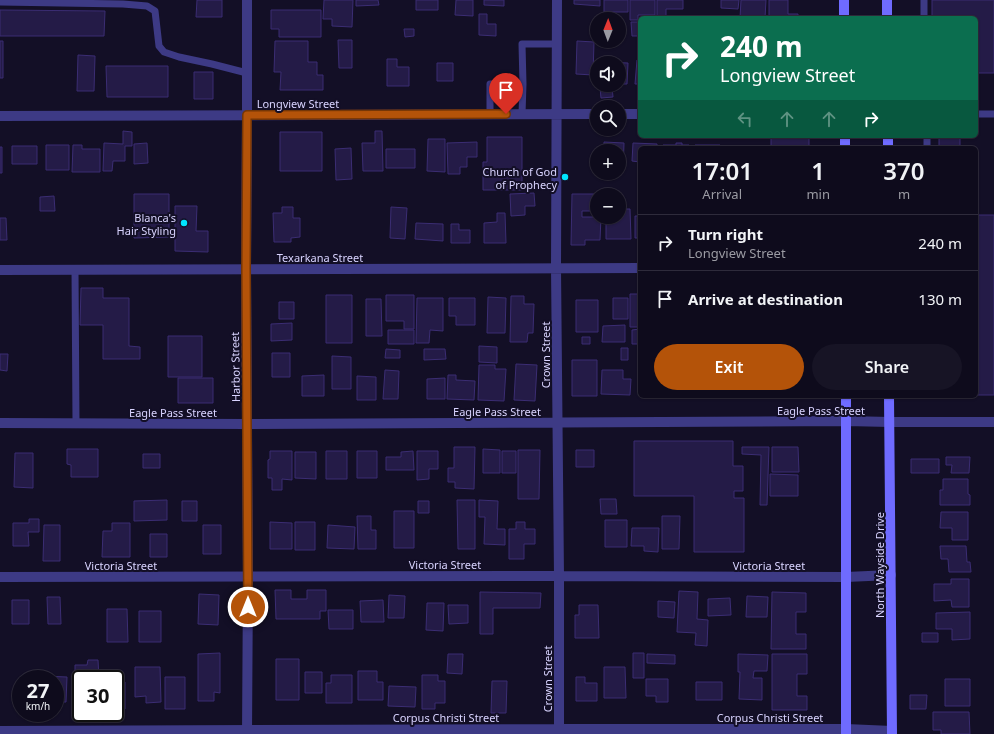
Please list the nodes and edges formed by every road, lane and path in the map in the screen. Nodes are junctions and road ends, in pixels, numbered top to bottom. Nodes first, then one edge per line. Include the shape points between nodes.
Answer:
1 (247, 0) edge
2 (557, 0) edge
3 (844, 0) edge
4 (887, 0) edge
5 (924, 0) edge
6 (0, 2) edge
7 (844, 16) edge
8 (887, 16) edge
9 (924, 16) edge
10 (557, 44) junction
11 (247, 73) junction
12 (523, 84) junction
13 (490, 114) junction
14 (522, 114) junction
15 (557, 114) junction
16 (590, 114) edge
17 (626, 114) edge
18 (638, 114) edge
19 (978, 114) edge
20 (994, 114) edge
21 (247, 115) junction
22 (0, 116) edge
23 (556, 268) junction
24 (638, 268) edge
25 (75, 269) junction
26 (246, 269) junction
27 (0, 270) edge
28 (846, 398) edge
29 (890, 398) edge
30 (846, 421) junction
31 (890, 422) junction
32 (994, 422) edge
33 (0, 423) edge
34 (76, 423) junction
35 (557, 423) junction
36 (247, 424) junction
37 (891, 575) junction
38 (248, 576) junction
39 (559, 576) junction
40 (0, 577) edge
41 (846, 577) junction
42 (0, 731) edge
43 (559, 731) edge
44 (247, 732) edge
45 (846, 732) edge
46 (892, 732) edge

1 - 11 street, Harbor Street
2 - 10 street, Crown Street
3 - 7 main road
4 - 8 main road
5 - 9 lane
6 - 11 lane via 146,6 155,11 158,46 164,52
10 - 12 lane via 522,44
10 - 15 street, Crown Street
11 - 21 street, Harbor Street
12 - 13 lane via 490,84
12 - 14 lane
13 - 14 street, Longview Street
13 - 21 street, Longview Street
14 - 15 street, Longview Street
15 - 16 street, Longview Street
15 - 23 street, Crown Street
17 - 18 street
19 - 20 lane
21 - 22 street, Longview Street
21 - 26 street, Harbor Street
23 - 24 street, Texarkana Street
23 - 26 street, Texarkana Street
23 - 35 street, Crown Street
25 - 26 street, Texarkana Street
25 - 27 street, Texarkana Street
25 - 34 lane
26 - 36 street, Harbor Street
28 - 30 main road
29 - 31 main road, North Wayside Drive
30 - 31 street, Eagle Pass Street
30 - 35 street, Eagle Pass Street
30 - 41 main road
31 - 32 street, Eagle Pass Street
31 - 37 main road, North Wayside Drive
33 - 34 street, Eagle Pass Street
34 - 36 street, Eagle Pass Street
35 - 36 street, Eagle Pass Street
35 - 39 street, Crown Street
36 - 38 street, Harbor Street
37 - 41 street, Victoria Street
37 - 46 main road, North Wayside Drive
38 - 39 street, Victoria Street
38 - 40 street, Victoria Street
38 - 44 street, Harbor Street
39 - 41 street, Victoria Street
39 - 43 street, Crown Street
41 - 45 main road
42 - 44 street, Corpus Christi Street
43 - 44 street, Corpus Christi Street
43 - 45 street, Corpus Christi Street
45 - 46 street, Corpus Christi Street

